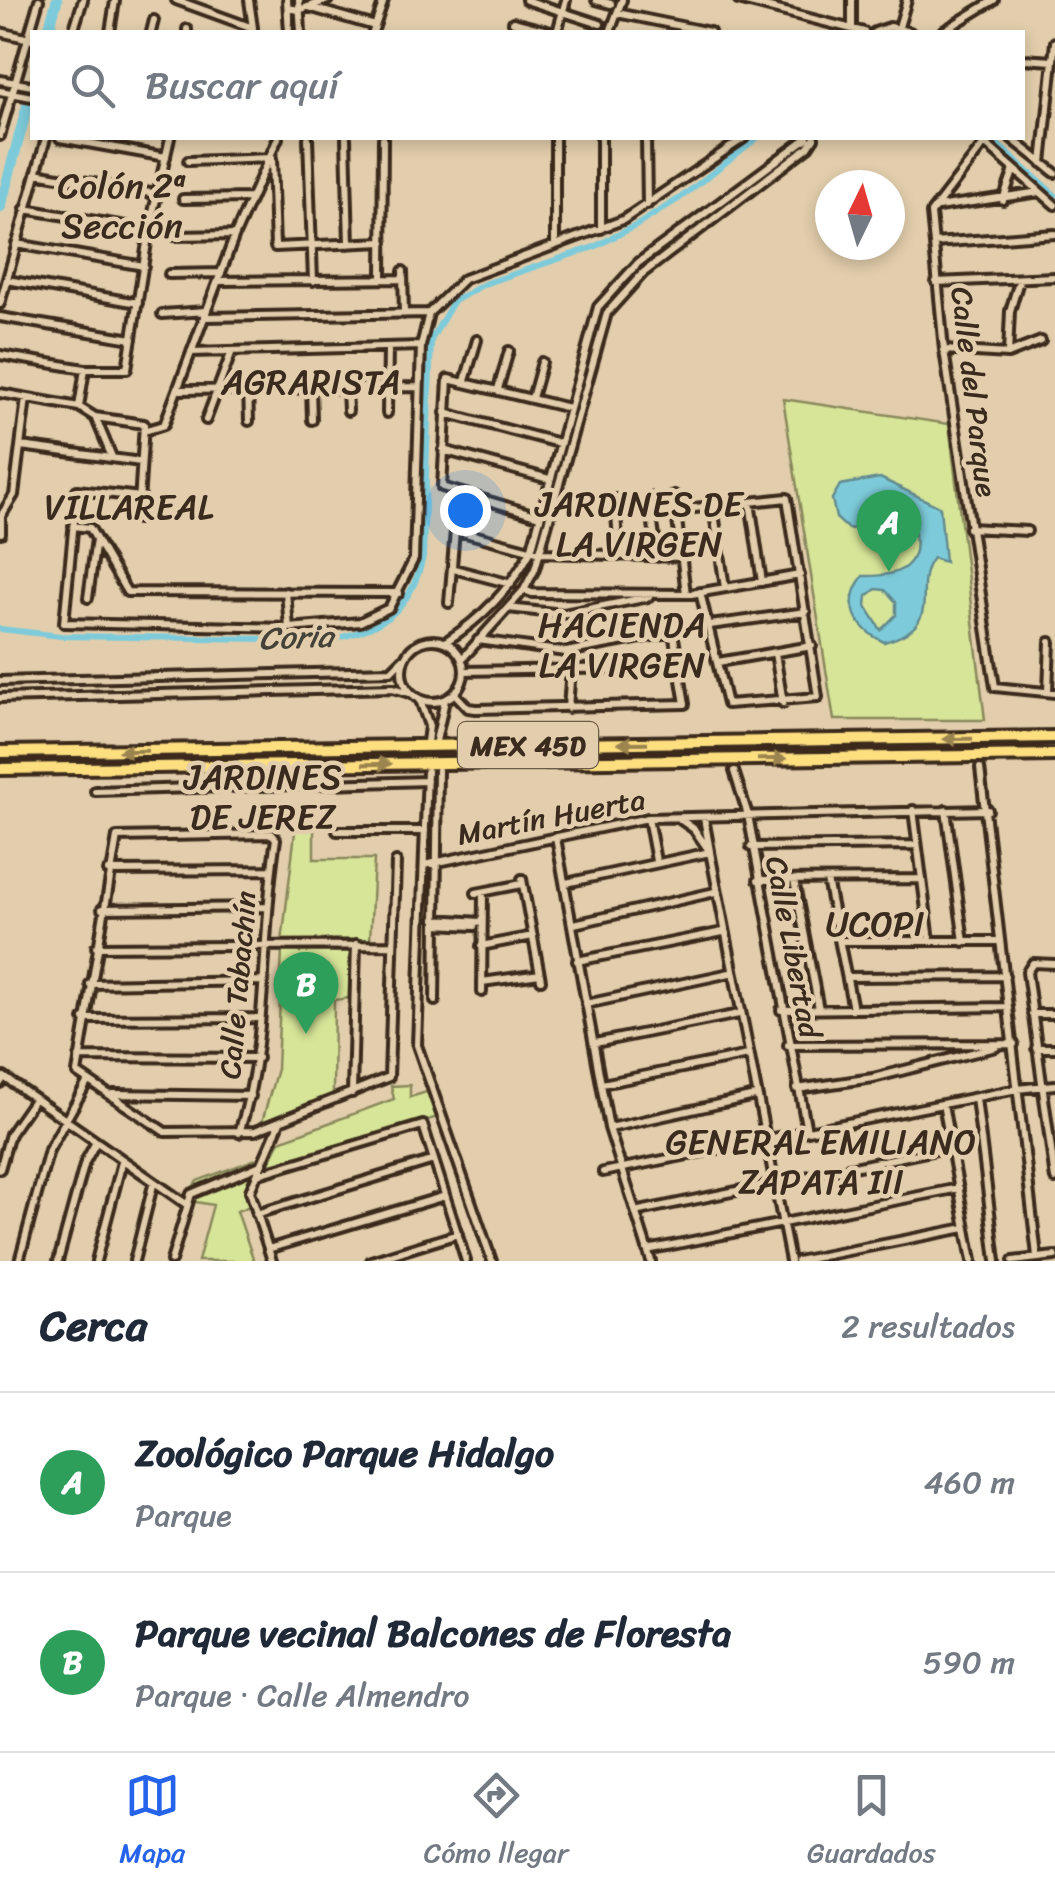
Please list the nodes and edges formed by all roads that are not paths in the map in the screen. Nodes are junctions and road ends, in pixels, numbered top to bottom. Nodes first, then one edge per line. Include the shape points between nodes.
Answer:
1 (38, 0) edge
2 (83, 0) edge
3 (176, 0) edge
4 (249, 0) edge
5 (299, 0) edge
6 (328, 0) edge
7 (384, 0) edge
8 (526, 0) edge
9 (566, 0) edge
10 (596, 0) edge
11 (622, 0) edge
12 (738, 0) edge
13 (852, 0) edge
14 (906, 0) edge
15 (994, 0) edge
16 (114, 2) edge
17 (288, 4) edge
18 (610, 4) dead end
19 (309, 8) junction
20 (300, 10) junction
21 (562, 12) junction
22 (617, 13) junction
23 (154, 20) dead end
24 (512, 22) dead end
25 (600, 24) dead end
26 (895, 27) junction
27 (852, 28) junction
28 (374, 29) edge
29 (32, 30) edge
30 (75, 30) edge
31 (110, 30) edge
32 (152, 30) edge
33 (253, 30) edge
34 (289, 30) edge
35 (301, 30) edge
36 (546, 30) edge
37 (555, 30) edge
38 (611, 30) edge
39 (700, 30) edge
40 (858, 30) edge
41 (884, 30) edge
42 (904, 30) edge
43 (945, 30) edge
44 (0, 32) edge
45 (30, 39) edge
46 (1055, 42) edge
47 (1025, 58) edge
48 (1053, 61) edge
49 (0, 80) edge
50 (17, 83) junction
51 (30, 86) edge
52 (0, 91) edge
53 (13, 93) junction
54 (30, 97) edge
55 (0, 136) edge
56 (45, 140) edge
57 (71, 140) edge
58 (170, 140) edge
59 (277, 140) edge
60 (308, 140) edge
61 (346, 140) edge
62 (383, 140) edge
63 (555, 140) edge
64 (601, 140) edge
65 (646, 140) edge
66 (741, 140) edge
67 (808, 140) edge
68 (810, 140) edge
69 (1013, 140) edge
70 (981, 141) edge
71 (166, 158) junction
72 (272, 158) junction
73 (188, 161) dead end
74 (1042, 163) junction
75 (1014, 168) junction
76 (36, 173) junction
77 (1055, 173) edge
78 (1040, 192) junction
79 (156, 194) junction
80 (251, 198) junction
81 (183, 200) dead end
82 (1003, 201) junction
83 (647, 205) junction
84 (1055, 205) edge
85 (937, 207) junction
86 (25, 209) junction
87 (148, 230) junction
88 (600, 230) junction
89 (1055, 234) edge
90 (235, 235) junction
91 (174, 236) dead end
92 (383, 242) junction
93 (934, 243) junction
94 (16, 244) junction
95 (349, 244) junction
96 (556, 244) junction
97 (312, 246) junction
98 (144, 266) junction
99 (169, 274) dead end
100 (220, 277) junction
101 (1055, 277) edge
102 (382, 279) junction
103 (7, 280) junction
104 (313, 281) junction
105 (1019, 281) junction
106 (936, 282) junction
107 (0, 304) edge
108 (138, 304) junction
109 (429, 313) junction
110 (162, 314) dead end
111 (205, 314) junction
112 (404, 314) junction
113 (0, 317) edge
114 (132, 339) junction
115 (477, 340) dead end
116 (1042, 341) dead end
117 (421, 346) junction
118 (388, 348) junction
119 (944, 350) junction
120 (232, 351) junction
121 (191, 352) junction
122 (509, 352) dead end
123 (1008, 354) junction
124 (0, 356) edge
125 (542, 362) dead end
126 (85, 369) junction
127 (465, 381) junction
128 (418, 387) junction
129 (217, 388) junction
130 (248, 388) junction
131 (311, 388) junction
132 (388, 388) junction
133 (498, 388) junction
134 (347, 389) junction
135 (180, 390) junction
136 (0, 393) edge
137 (26, 398) junction
138 (532, 398) junction
139 (79, 407) junction
140 (569, 408) junction
141 (348, 411) dead end
142 (387, 413) dead end
143 (445, 413) junction
144 (95, 418) junction
145 (206, 420) dead end
146 (312, 420) dead end
147 (249, 421) dead end
148 (146, 427) junction
149 (559, 443) junction
150 (20, 446) junction
151 (443, 450) junction
152 (112, 458) junction
153 (142, 462) junction
154 (549, 480) junction
155 (458, 493) junction
156 (674, 495) dead end
157 (141, 497) junction
158 (649, 497) dead end
159 (615, 499) dead end
160 (750, 502) junction
161 (713, 506) junction
162 (676, 510) junction
163 (539, 516) junction
164 (138, 518) dead end
165 (72, 526) junction
166 (969, 528) junction
167 (458, 531) junction
168 (1027, 532) dead end
169 (1, 533) edge
170 (96, 538) junction
171 (531, 551) junction
172 (541, 553) junction
173 (619, 556) junction
174 (658, 557) junction
175 (681, 557) junction
176 (454, 569) junction
177 (800, 575) junction
178 (762, 582) junction
179 (512, 584) junction
180 (724, 588) junction
181 (524, 590) junction
182 (286, 592) junction
183 (399, 592) junction
184 (700, 592) junction
185 (665, 594) junction
186 (686, 594) junction
187 (88, 598) dead end
188 (449, 603) dead end
189 (507, 608) junction
190 (806, 612) junction
191 (710, 625) junction
192 (289, 628) junction
193 (478, 640) junction
194 (445, 642) junction
195 (1050, 642) dead end
196 (812, 646) junction
197 (566, 652) junction
198 (776, 653) junction
199 (404, 659) junction
200 (462, 659) junction
201 (718, 662) junction
202 (679, 667) junction
203 (571, 668) junction
204 (464, 672) junction
205 (0, 681) edge
206 (1052, 692) edge
207 (410, 693) junction
208 (455, 694) junction
209 (0, 698) edge
210 (420, 700) junction
211 (444, 700) junction
212 (783, 703) junction
213 (568, 708) junction
214 (1055, 738) edge
215 (0, 752) edge
216 (1055, 755) edge
217 (980, 768) dead end
218 (0, 769) edge
219 (438, 770) dead end
220 (427, 771) dead end
221 (734, 771) dead end
222 (427, 782) junction
223 (96, 791) dead end
224 (913, 810) junction
225 (946, 810) junction
226 (988, 810) junction
227 (748, 815) junction
228 (721, 817) junction
229 (648, 818) junction
230 (675, 818) junction
231 (704, 818) junction
232 (425, 831) junction
233 (337, 832) dead end
234 (709, 833) junction
235 (556, 838) junction
236 (917, 846) junction
237 (751, 847) junction
238 (710, 852) junction
239 (656, 861) junction
240 (396, 862) dead end
241 (439, 862) junction
242 (424, 865) junction
243 (271, 870) junction
244 (108, 871) junction
245 (922, 879) junction
246 (758, 880) junction
247 (794, 880) junction
248 (827, 880) junction
249 (566, 882) junction
250 (715, 892) junction
251 (268, 907) junction
252 (102, 909) junction
253 (436, 921) junction
254 (481, 924) junction
255 (574, 924) junction
256 (723, 932) junction
257 (533, 936) junction
258 (840, 941) junction
259 (930, 941) junction
260 (1000, 941) junction
261 (964, 942) junction
262 (262, 944) junction
263 (356, 944) junction
264 (393, 944) junction
265 (96, 946) junction
266 (481, 946) junction
267 (578, 961) junction
268 (1055, 964) edge
269 (730, 973) junction
270 (1004, 976) junction
271 (847, 977) junction
272 (262, 981) junction
273 (482, 982) junction
274 (90, 984) junction
275 (482, 992) dead end
276 (435, 1001) dead end
277 (586, 1004) junction
278 (1008, 1007) junction
279 (853, 1008) junction
280 (819, 1009) junction
281 (781, 1010) junction
282 (739, 1014) junction
283 (1032, 1014) junction
284 (1055, 1014) edge
285 (258, 1018) junction
286 (84, 1020) junction
287 (594, 1044) junction
288 (788, 1044) junction
289 (1002, 1044) junction
290 (1014, 1044) junction
291 (1036, 1048) junction
292 (1055, 1048) edge
293 (748, 1055) junction
294 (79, 1057) junction
295 (258, 1058) junction
296 (88, 1081) junction
297 (0, 1082) edge
298 (602, 1084) junction
299 (1041, 1084) junction
300 (1055, 1085) edge
301 (797, 1089) junction
302 (1016, 1089) junction
303 (352, 1093) junction
304 (110, 1094) junction
305 (251, 1096) junction
306 (755, 1096) junction
307 (976, 1098) junction
308 (33, 1101) junction
309 (943, 1104) junction
310 (64, 1122) junction
311 (280, 1122) junction
312 (610, 1128) junction
313 (807, 1131) junction
314 (239, 1133) junction
315 (764, 1138) junction
316 (96, 1142) junction
317 (951, 1147) junction
318 (434, 1160) junction
319 (122, 1162) junction
320 (263, 1164) junction
321 (0, 1169) edge
322 (620, 1169) junction
323 (603, 1172) dead end
324 (260, 1174) junction
325 (1055, 1178) edge
326 (774, 1180) junction
327 (153, 1184) junction
328 (958, 1188) junction
329 (445, 1196) junction
330 (186, 1204) junction
331 (638, 1211) junction
332 (256, 1214) junction
333 (780, 1221) junction
334 (965, 1228) junction
335 (458, 1234) junction
336 (268, 1249) junction
337 (647, 1250) junction
338 (1037, 1256) junction
339 (1055, 1256) edge
340 (19, 1261) edge
341 (58, 1261) edge
342 (96, 1261) edge
343 (134, 1261) edge
344 (171, 1261) edge
345 (272, 1261) edge
346 (371, 1261) edge
347 (466, 1261) edge
348 (492, 1261) edge
349 (651, 1261) edge
350 (794, 1261) edge
351 (972, 1261) edge
352 (996, 1261) edge
353 (1013, 1261) edge

1 - 29 street
2 - 30 street
3 - 33 street
4 - 33 street
5 - 20 street
6 - 19 street
7 - 28 street
8 - 21 street
9 - 21 street
10 - 18 street
11 - 22 street
12 - 27 street
13 - 27 street
14 - 26 street
15 - 43 street
16 - 31 street
17 - 20 street
17 - 34 street
19 - 20 street
19 - 28 street
20 - 35 street
21 - 25 street
21 - 37 street
22 - 38 street
22 - 39 street
23 - 32 street
24 - 36 street
26 - 41 street
26 - 42 street
27 - 40 street
44 - 45 street
45 - 50 street
46 - 48 street
47 - 48 street
48 - 74 street
49 - 50 street
50 - 51 street
50 - 53 street
52 - 53 street
53 - 54 street
53 - 55 street
56 - 76 street
57 - 71 street
58 - 71 street
59 - 72 street
60 - 97 street
61 - 95 street
62 - 92 street
63 - 96 street
64 - 88 street
65 - 83 street
66 - 83 street
67 - 140 street via 616,284 598,308
68 - 172 street via 730,211 644,272 607,313
69 - 74 street
70 - 75 street
70 - 85 street
71 - 79 street
72 - 73 street
72 - 80 street
72 - 97 street via 276,246
74 - 77 street
75 - 78 street
75 - 82 street
76 - 79 street
76 - 86 street
78 - 82 street
78 - 84 street
79 - 87 street
80 - 81 street
80 - 90 street
82 - 85 street
83 - 88 street
85 - 93 street, Calle del Parque
86 - 87 street
86 - 94 street
87 - 98 street
88 - 96 street
89 - 93 street
90 - 91 street
90 - 100 street
92 - 95 street
92 - 102 street
93 - 106 street, Calle del Parque
94 - 98 street
94 - 103 street
95 - 97 street
96 - 109 street via 464,280
97 - 104 street
98 - 108 street
99 - 100 street
100 - 104 street
100 - 111 street
101 - 105 street
102 - 104 street
102 - 112 street via 403,275
103 - 107 street
103 - 108 street
105 - 106 street
105 - 123 street
106 - 119 street, Calle del Parque
108 - 114 street
109 - 112 street
109 - 117 street
110 - 111 street
111 - 112 street
111 - 121 street
113 - 114 street
114 - 126 street via 126,369
115 - 127 street
116 - 123 street
117 - 118 street
117 - 128 street
118 - 120 street
118 - 132 street
119 - 123 street
119 - 166 street, Calle del Parque
120 - 121 street
120 - 129 street
121 - 135 street
122 - 133 street
124 - 126 street
125 - 138 street
126 - 139 street
127 - 133 street
127 - 143 street via 448,380
128 - 132 street
128 - 183 street via 414,559
129 - 130 street
129 - 135 street
129 - 145 street
130 - 131 street
130 - 147 street
131 - 134 street
131 - 146 street
132 - 134 street
132 - 142 street
133 - 138 street
134 - 141 street
135 - 148 street via 164,425
136 - 137 street
137 - 139 street
137 - 150 street
138 - 140 street
139 - 144 street
140 - 149 street
143 - 149 street
143 - 151 street
144 - 148 street
144 - 152 street
148 - 153 street
149 - 154 street
150 - 152 street
150 - 169 street
151 - 154 street
151 - 155 street via 442,487
152 - 153 street
153 - 157 street
154 - 163 street
155 - 163 street
155 - 167 street
156 - 162 street
157 - 164 street
157 - 165 street via 77,490
158 - 174 street
159 - 173 street
160 - 161 street
160 - 177 street via 787,498
160 - 178 street
161 - 162 street
161 - 180 street
162 - 175 street
163 - 171 street
165 - 170 street via 90,528
165 - 192 street via 64,623
166 - 168 street
166 - 206 street, Calle del Parque via 995,687
167 - 171 street
167 - 176 street
170 - 182 street via 127,592
170 - 187 street
171 - 172 street
171 - 179 street
172 - 173 street
172 - 181 street
173 - 174 street
174 - 175 street
175 - 186 street
176 - 179 street
176 - 188 street
177 - 178 street
177 - 190 street
178 - 180 street
179 - 194 street
180 - 184 street
181 - 185 street
181 - 189 street
182 - 183 street
182 - 192 street
183 - 192 street via 389,608 360,622
184 - 186 street
184 - 191 street
185 - 186 street
185 - 189 street via 562,614
189 - 193 street
190 - 191 street
190 - 196 street
191 - 201 street
193 - 197 street
193 - 200 street
194 - 199 street via 421,642
194 - 200 street
195 - 206 street
196 - 198 street
196 - 212 street via 818,697
197 - 202 street via 672,632
197 - 203 street
198 - 201 street
198 - 212 street
199 - 205 street via 391,672
199 - 207 street via 403,683
200 - 204 street
201 - 212 street via 727,704
202 - 203 street
202 - 213 street via 685,704
203 - 204 street
203 - 213 street
204 - 208 street
207 - 209 street via 393,688
207 - 210 street
208 - 211 street
208 - 213 street via 476,710
210 - 211 street
210 - 211 street via 432,741
214 -> 215 highway, MEX 45D
218 -> 216 highway, MEX 45D
217 - 226 street
219 - 241 street
220 - 222 street
221 - 227 street, Calle Libertad
222 - 223 street
222 - 232 street
224 - 225 street
224 - 227 street
224 - 236 street
225 - 226 street
225 - 261 street
226 - 260 street
227 - 228 street
227 - 237 street, Calle Libertad
228 - 231 street
228 - 234 street
229 - 230 street, Martín Huerta
229 - 235 street, Martín Huerta
229 - 239 street
230 - 231 street
230 - 238 street, Martín Huerta
231 - 234 street
232 - 233 street
232 - 242 street
234 - 238 street
235 - 241 street, Martín Huerta
235 - 249 street
236 - 237 street
236 - 245 street
237 - 246 street, Calle Libertad
238 - 239 street
238 - 250 street
239 - 249 street
240 - 264 street
241 - 242 street, Martín Huerta
241 - 253 street
242 - 348 street via 417,1044
243 - 244 street
243 - 244 street, Calle Tabachín via 272,834 117,836
243 - 251 street, Calle Tabachín
244 - 252 street
245 - 248 street
245 - 259 street
246 - 247 street
246 - 281 street, Calle Libertad
247 - 248 street
247 - 280 street
248 - 258 street
249 - 255 street
250 - 255 street
250 - 256 street
251 - 252 street
251 - 262 street, Calle Tabachín
252 - 265 street
253 - 254 street
253 - 276 street
254 - 257 street via 480,893 522,882
254 - 266 street
255 - 267 street
256 - 267 street
256 - 269 street
257 - 266 street
257 - 273 street via 541,977
258 - 259 street
258 - 271 street
259 - 261 street
260 - 261 street
260 - 270 street
262 - 263 street
262 - 265 street
262 - 272 street, Calle Tabachín
263 - 264 street
263 - 303 street
264 - 303 street via 390,1077
265 - 274 street
266 - 273 street
267 - 277 street
268 - 283 street via 1028,966
269 - 277 street
269 - 282 street
270 - 271 street
270 - 278 street
271 - 279 street
272 - 274 street
272 - 285 street, Calle Tabachín
273 - 275 street
274 - 286 street
277 - 287 street
278 - 279 street
278 - 290 street
279 - 280 street
280 - 281 street
281 - 288 street, Calle Libertad
282 - 287 street
282 - 293 street
283 - 284 street
283 - 291 street
285 - 286 street
285 - 295 street, Calle Tabachín
286 - 294 street
287 - 298 street
288 - 289 street
288 - 301 street, Calle Libertad
289 - 290 street
289 - 301 street via 911,1070
290 - 302 street
291 - 292 street
291 - 299 street
293 - 298 street
293 - 306 street
294 - 295 street
294 - 296 street via 78,1073
295 - 305 street, Calle Tabachín
296 - 304 street
296 - 310 street
297 - 308 street via 4,1077
298 - 312 street
299 - 300 street
299 - 302 street
299 - 325 street
301 - 313 street, Calle Libertad
302 - 307 street
302 - 338 street
303 - 311 street
304 - 305 street
304 - 314 street via 165,1132
305 - 314 street, Calle Tabachín
306 - 312 street
306 - 315 street
307 - 309 street
307 - 352 street
308 - 310 street
308 - 321 street via 10,1134
309 - 313 street
309 - 317 street
310 - 316 street
310 - 340 street via 49,1150
311 - 314 street
311 - 320 street
312 - 322 street
313 - 315 street
315 - 322 street
315 - 326 street
316 - 319 street
316 - 341 street
317 - 326 street
317 - 328 street
318 - 324 street via 423,1125
318 - 329 street
318 - 332 street
319 - 327 street
319 - 342 street
320 - 324 street
320 - 330 street via 191,1194
322 - 323 street
322 - 331 street
324 - 332 street via 250,1191
326 - 331 street
326 - 333 street
327 - 330 street
327 - 343 street
328 - 333 street
328 - 334 street
329 - 335 street
329 - 336 street
330 - 344 street
331 - 337 street
332 - 336 street
333 - 337 street
333 - 350 street
334 - 350 street
334 - 351 street
335 - 346 street
335 - 347 street
336 - 345 street
337 - 349 street
338 - 339 street
338 - 353 street

